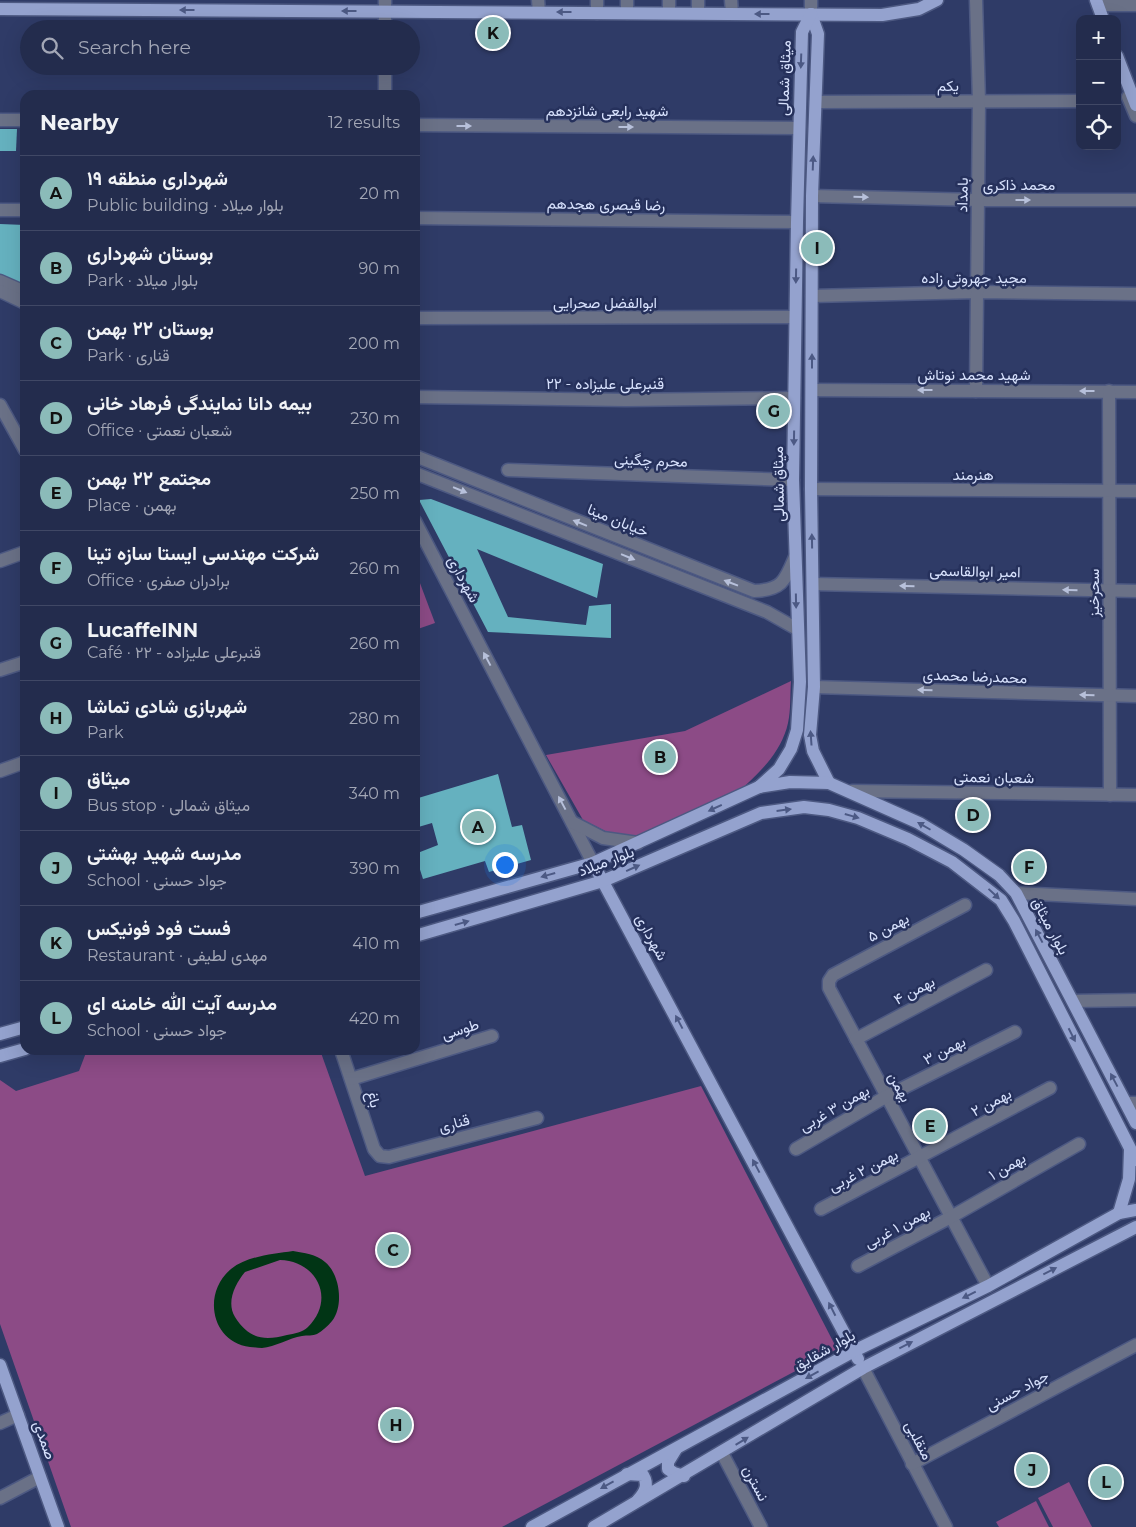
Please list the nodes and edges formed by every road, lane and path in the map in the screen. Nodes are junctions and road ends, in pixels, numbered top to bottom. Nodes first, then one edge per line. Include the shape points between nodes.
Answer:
1 (669, 0) edge
2 (698, 0) edge
3 (731, 0) edge
4 (811, 0) edge
5 (937, 0) edge
6 (976, 0) edge
7 (1095, 2) edge
8 (1136, 5) edge
9 (385, 6) edge
10 (539, 6) edge
11 (597, 6) edge
12 (627, 6) edge
13 (0, 9) edge
14 (669, 13) junction
15 (698, 13) junction
16 (732, 13) junction
17 (811, 14) junction
18 (1097, 15) edge
19 (1101, 15) edge
20 (385, 20) edge
21 (1118, 60) edge
22 (385, 75) edge
23 (1121, 78) edge
24 (386, 90) edge
25 (979, 101) junction
26 (1076, 101) edge
27 (816, 102) junction
28 (1131, 102) edge
29 (1136, 116) edge
30 (0, 120) edge
31 (20, 120) edge
32 (420, 125) edge
33 (799, 128) junction
34 (812, 196) junction
35 (979, 200) junction
36 (1136, 200) edge
37 (0, 210) edge
38 (20, 210) edge
39 (420, 218) edge
40 (797, 222) junction
41 (0, 281) edge
42 (20, 290) edge
43 (0, 291) edge
44 (977, 292) junction
45 (1136, 294) edge
46 (812, 296) junction
47 (20, 301) edge
48 (796, 317) junction
49 (420, 318) edge
50 (812, 390) junction
51 (976, 391) junction
52 (1109, 391) junction
53 (1136, 392) edge
54 (420, 398) edge
55 (794, 398) junction
56 (0, 405) edge
57 (20, 441) edge
58 (420, 458) edge
59 (508, 470) dead end
60 (420, 475) edge
61 (793, 480) junction
62 (810, 489) junction
63 (1109, 491) junction
64 (1136, 491) edge
65 (420, 531) edge
66 (20, 554) edge
67 (795, 557) junction
68 (0, 561) edge
69 (813, 584) junction
70 (1110, 591) junction
71 (1136, 591) edge
72 (797, 629) junction
73 (813, 630) junction
74 (20, 664) edge
75 (0, 670) edge
76 (814, 687) junction
77 (1110, 696) junction
78 (1136, 696) edge
79 (20, 764) edge
80 (0, 771) edge
81 (829, 783) junction
82 (759, 787) junction
83 (852, 791) junction
84 (1110, 795) junction
85 (1136, 795) edge
86 (804, 808) joint
87 (572, 822) junction
88 (638, 844) junction
89 (592, 862) junction
90 (603, 882) junction
91 (1016, 893) junction
92 (1136, 899) edge
93 (965, 905) dead end
94 (420, 912) edge
95 (420, 935) edge
96 (986, 970) dead end
97 (829, 981) joint
98 (1136, 1000) edge
99 (1072, 1001) junction
100 (20, 1028) edge
101 (1015, 1032) dead end
102 (0, 1034) edge
103 (492, 1036) dead end
104 (856, 1038) junction
105 (20, 1050) edge
106 (343, 1055) edge
107 (0, 1056) edge
108 (351, 1079) junction
109 (1050, 1088) dead end
110 (887, 1096) junction
111 (1131, 1103) edge
112 (537, 1118) dead end
113 (1136, 1123) edge
114 (1079, 1144) dead end
115 (1130, 1148) junction
116 (796, 1149) dead end
117 (380, 1156) joint
118 (920, 1159) junction
119 (1136, 1160) edge
120 (821, 1209) dead end
121 (1136, 1210) edge
122 (1119, 1213) junction
123 (951, 1217) junction
124 (1136, 1227) edge
125 (858, 1266) dead end
126 (988, 1286) junction
127 (1136, 1345) edge
128 (854, 1351) junction
129 (0, 1365) edge
130 (863, 1368) junction
131 (18, 1414) junction
132 (0, 1423) edge
133 (676, 1449) junction
134 (722, 1453) junction
135 (912, 1464) junction
136 (626, 1474) junction
137 (684, 1476) junction
138 (40, 1477) junction
139 (0, 1498) edge
140 (633, 1505) junction
141 (58, 1527) edge
142 (532, 1527) edge
143 (594, 1527) edge
144 (761, 1527) edge
145 (946, 1527) edge

1 - 14 street
2 - 15 street
3 - 16 street
4 - 17 street
5 - 17 main road via 919,9 882,15
6 - 25 street, بامداد
7 - 8 street
7 - 18 street
7 - 19 main road
9 - 10 main road
9 -> 13 main road
9 - 20 street
11 -> 10 main road
11 - 12 main road
12 - 14 main road
14 - 15 main road
15 - 16 main road
17 -> 16 main road
17 - 27 main road via 818,34
17 -> 33 main road, میثاق شمالی via 802,32
21 - 28 main road
22 - 24 street
23 - 28 street
25 - 26 street, یکم
25 - 27 street, یکم
25 - 35 street, بامداد
34 -> 27 main road
28 - 29 street
30 - 31 street
32 -> 33 street, شهید رابعی شانزدهم
33 - 40 main road, میثاق شمالی
34 -> 35 street, محمد ذاکری
34 - 46 main road
35 -> 36 street, محمد ذاکری
35 - 44 street, بامداد
37 - 38 street
39 - 40 street, رضا قیصری هجدهم
40 -> 48 main road, میثاق شمالی
41 - 42 street
43 - 47 street
44 - 45 street, مجید جهروتی زاده
44 - 46 street, مجید جهروتی زاده
44 - 51 street, بامداد
50 -> 46 main road
48 - 49 street, ابوالفضل صحرایی
48 - 55 main road, میثاق شمالی
51 -> 50 street, شهید محمد نوتاش
50 - 62 main road
52 -> 51 street, شهید محمد نوتاش
52 - 53 street, شهید محمد نوتاش
52 - 63 street, سحرخیز
54 - 55 street, قنبرعلی علیزاده - ۲۲
55 -> 61 main road, میثاق شمالی
56 - 57 street
67 -> 58 street, خیابان مینا via 786,579 776,588 754,591
59 - 61 street, محرم چگینی
60 -> 72 street, خیابان مینا via 766,612
61 - 67 main road, میثاق شمالی
62 - 63 street, هنرمند
69 -> 62 main road
63 - 64 street, هنرمند
63 - 70 street, سحرخیز
87 -> 65 street, شهرداری
66 - 68 street
67 -> 72 main road, میثاق شمالی
70 -> 69 street, امیر ابوالقاسمی
69 - 73 main road
70 - 71 street, امیر ابوالقاسمی
70 - 77 street, سحرخیز
72 - 73 main road
72 - 82 main road, میثاق شمالی via 800,682 797,730 791,749 779,769
73 - 76 main road
74 - 75 street
77 -> 76 street, محمدرضا محمدی
81 -> 76 main road via 813,751 810,735
77 - 78 street, محمدرضا محمدی
77 - 84 street, سحرخیز
79 - 80 street
81 - 82 main road, بلوار میثاق via 790,782
81 - 83 main road, بلوار میثاق
82 -> 88 main road, بلوار میلاد
83 - 84 street, شعبان نعمتی
91 -> 83 main road, بلوار میثاق via 999,875 964,850 919,823
84 - 85 street, شعبان نعمتی
90 -> 86 main road, بلوار میلاد via 761,813
86 -> 115 main road, بلوار میثاق via 829,810 858,818 908,839 952,862 1001,900
87 - 88 street via 604,838
87 - 89 street, شهرداری
88 - 89 main road, بلوار میلاد
89 - 90 main road, شهرداری
89 -> 94 main road, بلوار میلاد
95 -> 90 main road, بلوار میلاد
128 -> 90 main road, شهرداری
91 - 92 street
99 -> 91 main road, بلوار میثاق
93 - 97 street, بهمن ۵ via 833,975
96 - 104 street, بهمن ۴
97 - 104 street, بهمن via 829,988
98 - 99 street
111 -> 99 main road, بلوار میثاق
100 - 102 main road
101 - 110 street, بهمن ۳
103 - 108 street, طوسی
104 - 110 street, بهمن
105 - 107 main road
106 - 108 street, باغ
108 - 117 street, باغ via 374,1149
109 - 118 street, بهمن ۲
110 - 116 street, بهمن ۳ غربی
110 - 118 street, بهمن
111 - 113 main road, بلوار میثاق
112 - 117 street, قناری via 389,1157
114 - 123 street, بهمن ۱
115 - 119 main road, بلوار میثاق
115 - 122 main road via 1129,1179
118 - 120 street, بهمن ۲ غربی
118 - 123 street, بهمن
121 - 122 main road, بلوار شقایق
122 - 126 main road, بلوار شقایق
123 - 125 street, بهمن ۱ غربی
123 - 126 street, بهمن
130 -> 124 main road
126 -> 128 main road, بلوار شقایق
127 - 135 street, جواد حسنی
128 - 130 main road, شهرداری
128 -> 133 main road, بلوار شقایق
129 - 131 main road, صمدی
134 -> 130 main road
130 - 135 street, منقلبی
131 - 132 street
131 - 138 main road, صمدی
133 - 136 main road, بلوار شقایق
133 - 137 main road via 668,1462 668,1469
134 - 137 main road
134 - 144 street, نسترن
135 - 145 street, منقلبی
136 - 140 main road via 643,1475 646,1480 643,1494
136 -> 142 main road, بلوار شقایق
137 - 140 main road
138 - 139 street
138 - 141 main road, صمدی
140 - 143 main road

